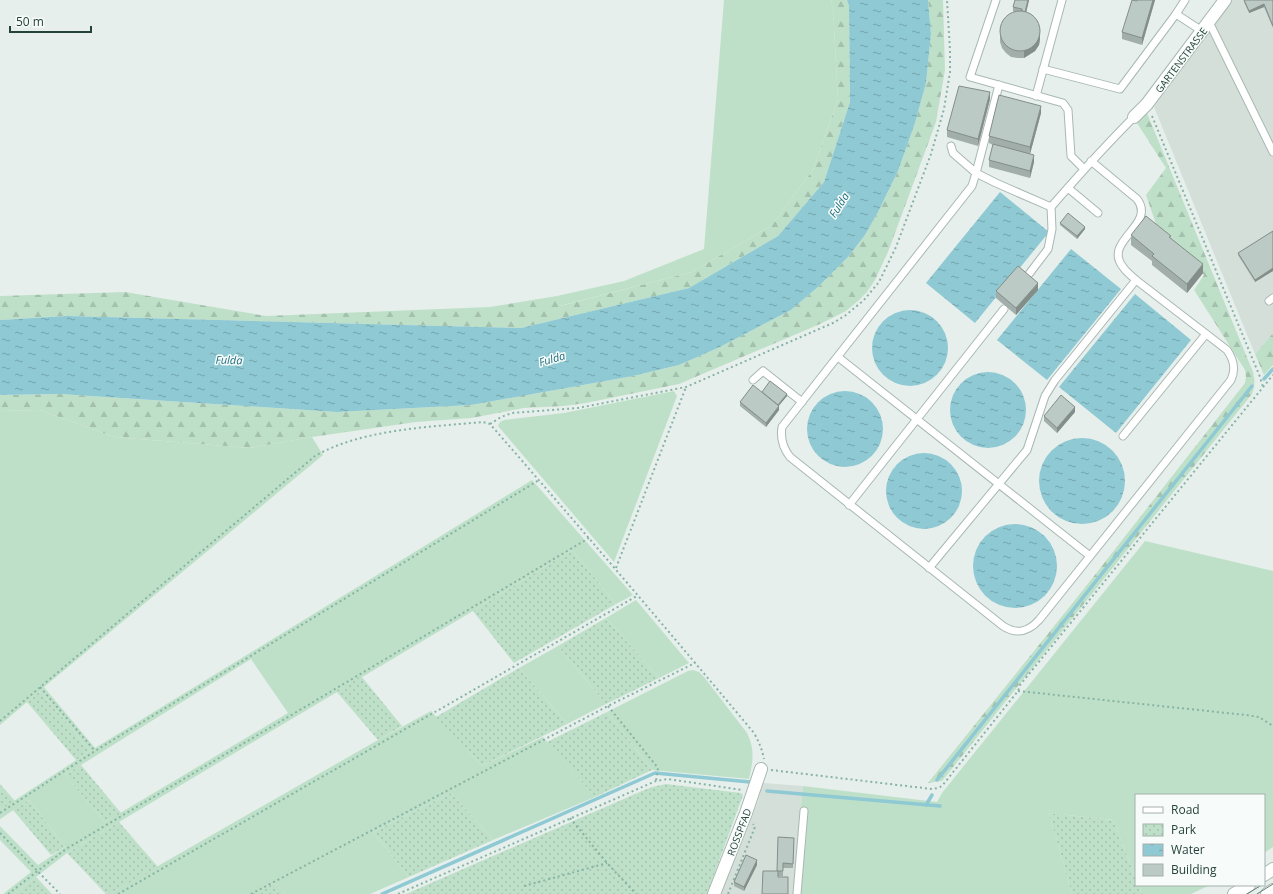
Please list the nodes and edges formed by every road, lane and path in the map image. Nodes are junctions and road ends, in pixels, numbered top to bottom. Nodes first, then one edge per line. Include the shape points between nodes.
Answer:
1 (946, 0) edge
2 (996, 0) edge
3 (1062, 0) edge
4 (1185, 0) edge
5 (1225, 0) edge
6 (1176, 14) junction
7 (1206, 26) junction
8 (1043, 69) junction
9 (999, 85) junction
10 (1036, 96) junction
11 (1147, 104) junction
12 (1134, 118) joint
13 (951, 146) dead end
14 (1273, 152) edge
15 (1091, 161) junction
16 (1084, 170) junction
17 (976, 173) junction
18 (1068, 188) junction
19 (1051, 207) junction
20 (1098, 213) dead end
21 (1029, 274) edge
22 (1136, 280) junction
23 (1004, 309) dead end
24 (1206, 334) junction
25 (838, 357) junction
26 (1273, 375) edge
27 (753, 380) dead end
28 (686, 387) junction
29 (1262, 387) junction
30 (802, 402) junction
31 (917, 420) junction
32 (490, 424) junction
33 (1123, 436) dead end
34 (539, 480) junction
35 (998, 484) junction
36 (849, 505) junction
37 (589, 538) junction
38 (1090, 556) junction
39 (616, 568) junction
40 (929, 568) junction
41 (638, 596) junction
42 (696, 663) junction
43 (40, 687) junction
44 (1018, 691) junction
45 (608, 706) junction
46 (0, 721) edge
47 (1273, 726) edge
48 (95, 751) junction
49 (761, 769) junction
50 (656, 781) junction
51 (754, 792) junction
52 (804, 811) dead end
53 (0, 813) edge
54 (570, 818) junction
55 (0, 833) edge
56 (607, 863) junction
57 (37, 871) junction
58 (524, 886) dead end
59 (1247, 886) edge
60 (8, 894) edge
61 (60, 894) edge
62 (118, 894) edge
63 (251, 894) edge
64 (398, 894) edge
65 (636, 894) edge
66 (714, 894) edge
67 (797, 894) edge
68 (1234, 894) edge

1 - 28 path via 950,72 944,109 931,154 905,224 879,282 860,304 833,323
2 - 9 lane via 970,76
3 - 8 lane
4 - 6 lane
5 - 7 street, GARTENSTRASSE
6 - 7 lane
6 - 8 lane via 1120,89
7 - 11 street, GARTENSTRASSE
7 - 14 lane
8 - 10 lane
9 - 10 lane
9 - 17 lane
10 - 16 lane via 1066,106 1071,156
11 - 12 street, GARTENSTRASSE
11 - 29 path
12 - 15 lane
13 - 17 lane via 953,153
15 - 16 lane
15 - 22 lane via 1140,203 1142,215 1119,250 1120,262
16 - 18 lane
17 - 19 lane
17 - 25 lane via 972,186
18 - 19 lane
18 - 20 lane
19 - 21 lane via 1052,229 1048,249
22 - 24 lane
22 - 35 lane via 1055,380 1045,396 1027,450
23 - 31 lane
24 - 33 lane
24 - 38 lane via 1231,356 1233,375
25 - 30 lane
25 - 31 lane
26 - 29 path
27 - 30 lane via 763,371
28 - 32 path via 578,408 512,413
28 - 39 path
29 - 44 path via 1025,679
30 - 36 lane via 782,427 780,436 784,450
31 - 35 lane
31 - 36 lane
32 - 34 path
32 - 43 path via 484,422 416,428 359,438 315,456
34 - 37 path
34 - 48 path
35 - 38 lane
35 - 40 lane
36 - 40 lane
37 - 39 path
37 - 57 path via 66,849
38 - 40 lane via 1035,624 1018,632 1010,631 1003,626
39 - 41 path
41 - 42 path
41 - 62 path
42 - 45 path
42 - 49 path via 754,733 763,751
43 - 46 path
43 - 48 path
44 - 47 path via 1246,715 1259,717
44 - 49 path via 946,782 938,788
45 - 50 path via 658,768
45 - 63 path
48 - 53 path
49 - 51 street, ROSSPFAD
50 - 51 path via 668,780
50 - 54 path
51 - 66 street, ROSSPFAD
52 - 67 lane
54 - 56 path
54 - 64 path
55 - 57 path
56 - 58 path
56 - 65 path
57 - 60 path
57 - 61 path
59 - 68 street

